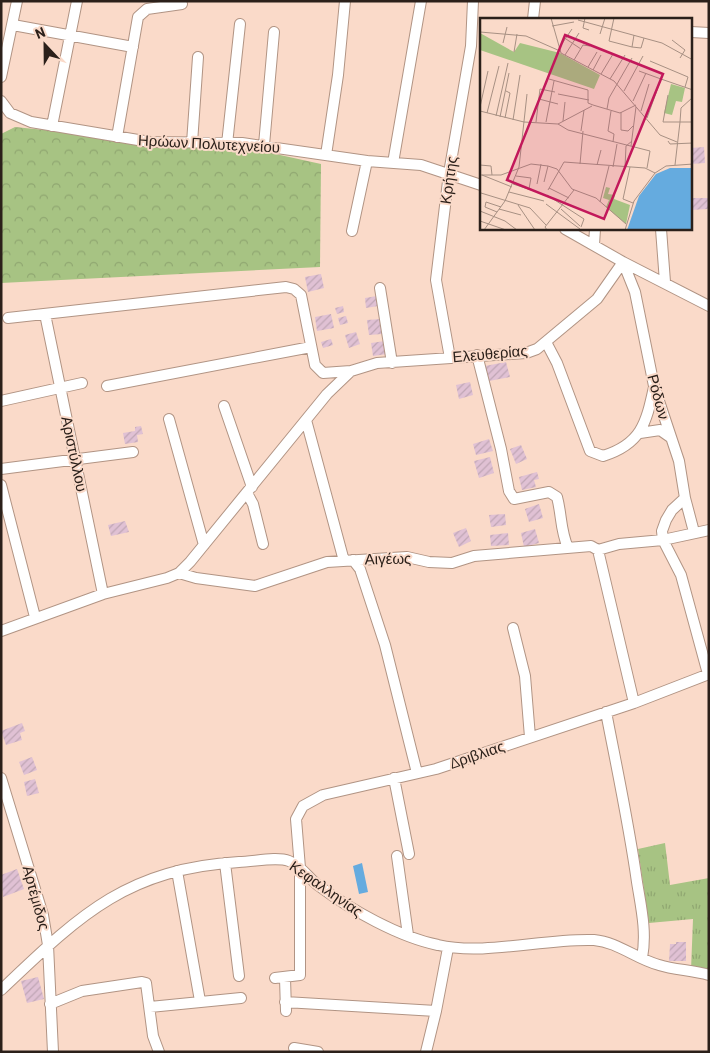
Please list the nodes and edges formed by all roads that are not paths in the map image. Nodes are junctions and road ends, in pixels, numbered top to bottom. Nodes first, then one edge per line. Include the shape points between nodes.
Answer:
1 (16, 1) edge
2 (77, 1) edge
3 (345, 1) edge
4 (422, 1) edge
5 (473, 1) edge
6 (535, 1) edge
7 (182, 4) dead end
8 (533, 18) edge
9 (240, 24) dead end
10 (13, 26) junction
11 (274, 32) dead end
12 (692, 32) edge
13 (709, 33) edge
14 (70, 36) junction
15 (133, 47) junction
16 (198, 57) dead end
17 (1, 77) edge
18 (1, 101) edge
19 (6, 113) edge
20 (52, 126) junction
21 (117, 137) junction
22 (192, 144) junction
23 (227, 144) junction
24 (264, 145) junction
25 (326, 155) junction
26 (367, 161) junction
27 (393, 163) junction
28 (449, 173) junction
29 (480, 185) edge
30 (567, 230) edge
31 (595, 230) edge
32 (661, 230) edge
33 (352, 231) dead end
34 (594, 245) junction
35 (623, 262) junction
36 (665, 282) junction
37 (380, 288) dead end
38 (709, 306) edge
39 (45, 314) junction
40 (8, 318) dead end
41 (546, 342) junction
42 (311, 346) junction
43 (477, 355) junction
44 (450, 358) junction
45 (392, 363) junction
46 (350, 371) junction
47 (82, 383) dead end
48 (107, 386) dead end
49 (654, 386) junction
50 (60, 388) junction
51 (1, 401) edge
52 (224, 406) dead end
53 (169, 419) dead end
54 (306, 420) junction
55 (640, 432) junction
56 (670, 436) junction
57 (133, 452) dead end
58 (75, 458) junction
59 (1, 469) edge
60 (1, 485) edge
61 (250, 490) junction
62 (685, 498) junction
63 (709, 530) edge
64 (694, 532) junction
65 (663, 540) junction
66 (263, 544) dead end
67 (204, 545) junction
68 (568, 548) junction
69 (598, 550) junction
70 (349, 560) junction
71 (179, 573) junction
72 (103, 594) junction
73 (35, 617) junction
74 (513, 628) dead end
75 (1, 631) edge
76 (708, 674) edge
77 (634, 703) junction
78 (606, 712) junction
79 (530, 737) junction
80 (417, 773) junction
81 (1, 778) edge
82 (394, 778) junction
83 (409, 854) dead end
84 (397, 856) dead end
85 (225, 863) junction
86 (300, 868) junction
87 (176, 871) junction
88 (408, 934) junction
89 (48, 945) junction
90 (448, 948) junction
91 (642, 958) junction
92 (709, 975) edge
93 (239, 976) dead end
94 (1, 990) edge
95 (241, 998) dead end
96 (200, 1001) junction
97 (50, 1004) junction
98 (150, 1007) junction
99 (436, 1011) junction
100 (294, 1048) dead end
101 (53, 1052) edge
102 (158, 1052) edge
103 (318, 1052) edge
104 (426, 1052) edge

1 - 10 street
2 - 14 street
3 - 25 street
4 - 27 street
5 - 28 street, Κρήτης via 471,46
6 - 8 street
7 - 15 street via 142,12 138,17
9 - 23 street
10 - 14 street
10 - 17 street
11 - 24 street
12 - 13 street
14 - 15 street
14 - 20 street
15 - 21 street
16 - 22 street
18 - 19 street, Ηρώων Πολυτεχνείου
19 - 20 street, Ηρώων Πολυτεχνείου via 21,120
20 - 21 street, Ηρώων Πολυτεχνείου
21 - 22 street, Ηρώων Πολυτεχνείου
22 - 23 street, Ηρώων Πολυτεχνείου
23 - 24 street, Ηρώων Πολυτεχνείου
24 - 25 street, Ηρώων Πολυτεχνείου
25 - 26 street, Ηρώων Πολυτεχνείου
26 - 27 street, Ηρώων Πολυτεχνείου
26 - 33 street
27 - 28 street, Ηρώων Πολυτεχνείου via 421,165
28 - 29 street, Ηρώων Πολυτεχνείου
28 - 44 street, Κρήτης via 436,280
30 - 34 street
31 - 34 street
32 - 36 street
34 - 35 street
35 - 36 street
35 - 41 street, Ελευθερίας via 597,299
35 - 49 street, Ρόδων via 634,292
36 - 38 street
37 - 45 street
39 - 40 street
39 - 42 street, Ελευθερίας via 286,287 301,295
39 - 50 street, Αριστύλλου
41 - 43 street, Ελευθερίας via 526,353
41 - 55 street via 590,451 603,456 616,452 628,446
42 - 46 street, Ελευθερίας via 315,365 323,373
42 - 48 street
43 - 44 street, Ελευθερίας
43 - 68 street via 509,491 514,499 549,492 557,497 561,512 560,531
44 - 45 street, Ελευθερίας
45 - 46 street, Ελευθερίας via 376,363
46 - 54 street
47 - 50 street
49 - 55 street
49 - 56 street, Ρόδων
50 - 51 street
50 - 58 street, Αριστύλλου
52 - 61 street
53 - 67 street
54 - 61 street
54 - 70 street
55 - 56 street via 660,430
56 - 62 street, Ρόδων via 679,461
57 - 58 street
58 - 59 street
58 - 72 street, Αριστύλλου
60 - 73 street
61 - 66 street
61 - 67 street
62 - 64 street, Ρόδων
62 - 65 street via 666,520
63 - 64 street
64 - 65 street
65 - 69 street via 619,544
65 - 76 street via 681,575
67 - 71 street
68 - 69 street, Αιγέως via 590,546
68 - 70 street, Αιγέως via 474,556 452,563 407,557
69 - 77 street
70 - 71 street, Αιγέως via 321,564 255,586 222,583
70 - 80 street via 360,569 385,645
71 - 72 street
72 - 73 street
73 - 75 street
74 - 79 street via 525,676
76 - 77 street, Δριβλιας
77 - 78 street, Δριβλιας
78 - 79 street, Δριβλιας
78 - 91 street via 644,924
79 - 80 street, Δριβλιας
80 - 82 street, Δριβλιας
81 - 89 street, Αρτέμιδος via 43,915
82 - 83 street
82 - 86 street, Δριβλιας via 323,795 303,806 296,819
84 - 88 street
85 - 86 street, Κεφαλληνίας via 284,860
85 - 87 street, Κεφαλληνίας
85 - 93 street
86 - 88 street, Κεφαλληνίας via 318,885 362,915
86 - 99 street, Δριβλιας via 300,975 280,978 285,1007
87 - 89 street, Κεφαλληνίας via 111,896
87 - 96 street
88 - 90 street, Κεφαλληνίας
89 - 94 street, Κεφαλληνίας
89 - 97 street, Αρτέμιδος
90 - 91 street, Κεφαλληνίας via 593,940 613,944
90 - 99 street
91 - 92 street, Κεφαλληνίας via 658,965
95 - 96 street
96 - 98 street
97 - 98 street via 82,991 142,982 146,983
97 - 101 street, Αρτέμιδος
98 - 102 street
99 - 104 street
100 - 103 street

